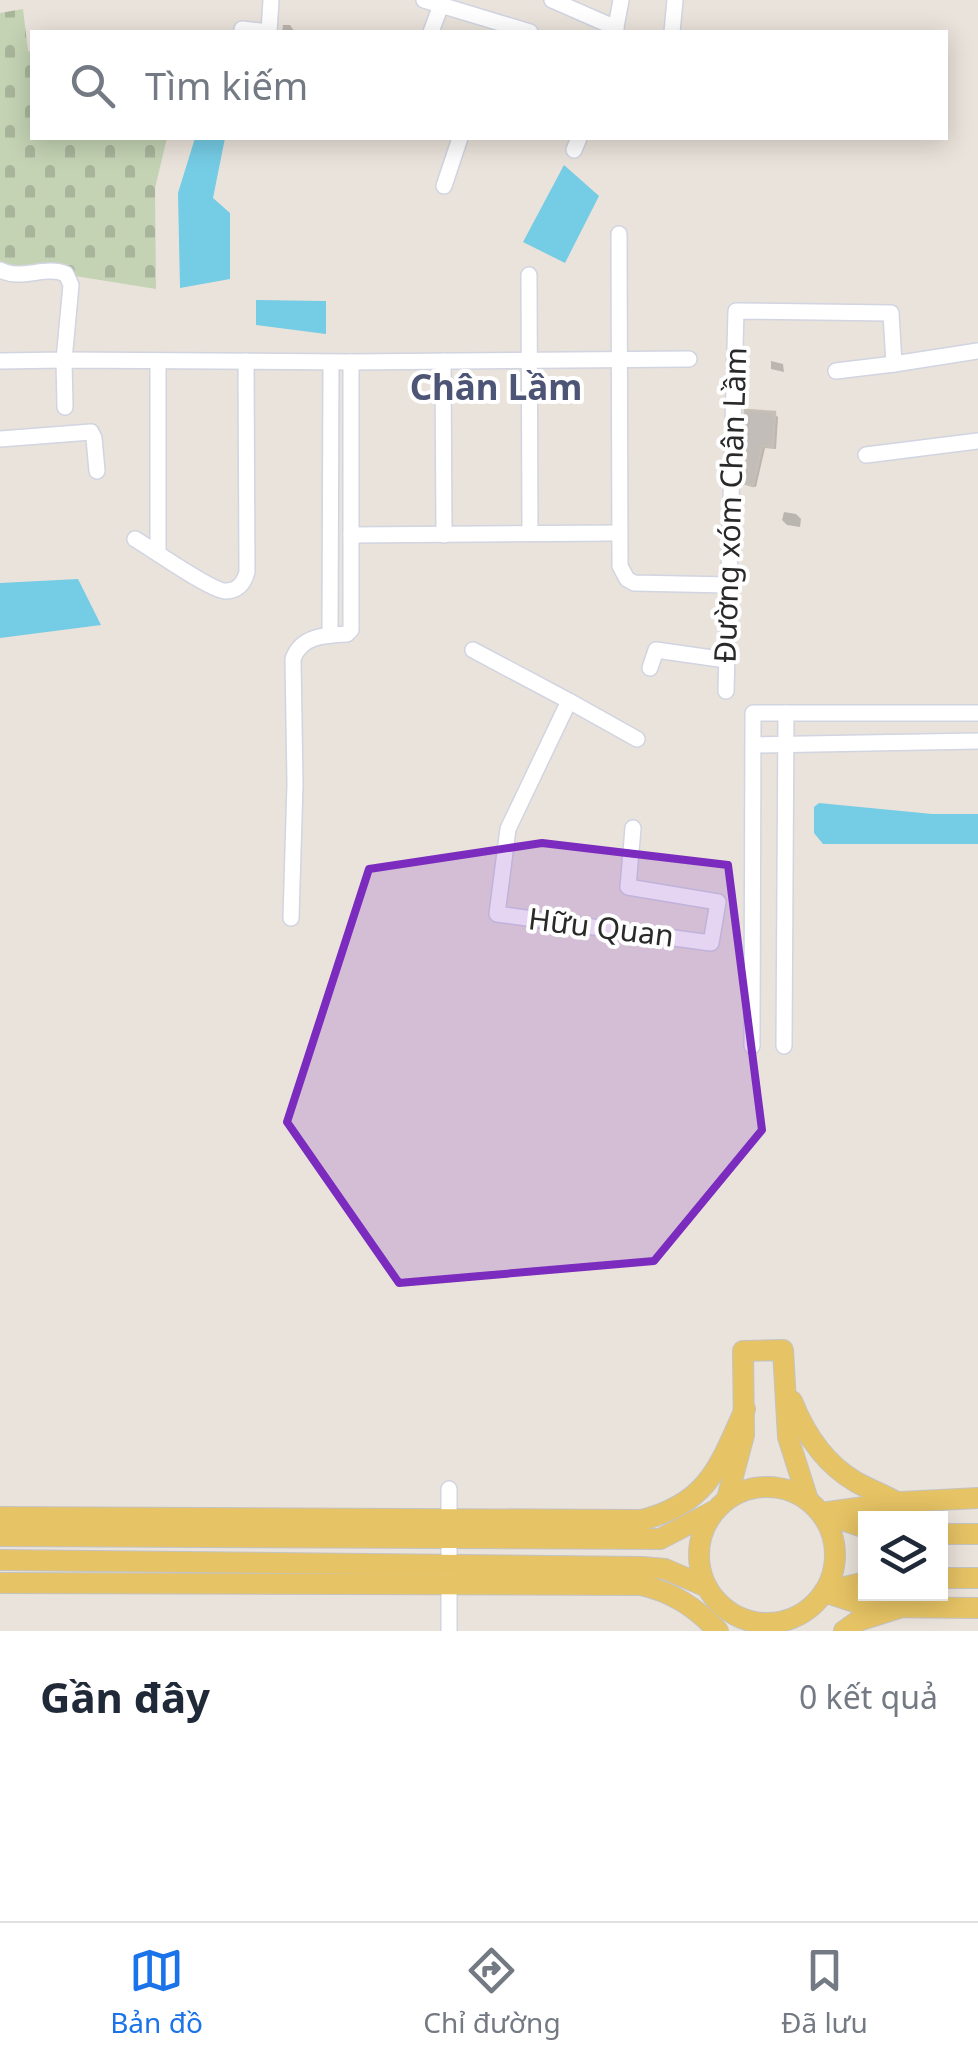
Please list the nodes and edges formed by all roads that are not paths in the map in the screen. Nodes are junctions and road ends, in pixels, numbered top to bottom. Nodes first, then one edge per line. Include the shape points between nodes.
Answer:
1 (272, 0) edge
2 (424, 0) edge
3 (552, 0) edge
4 (621, 0) edge
5 (675, 0) edge
6 (441, 5) junction
7 (269, 30) edge
8 (432, 30) edge
9 (523, 30) edge
10 (615, 30) edge
11 (672, 30) edge
12 (459, 140) edge
13 (444, 186) dead end
14 (619, 234) dead end
15 (0, 270) edge
16 (528, 274) dead end
17 (978, 351) edge
18 (689, 358) dead end
19 (619, 359) junction
20 (64, 360) junction
21 (529, 360) junction
22 (0, 361) edge
23 (158, 361) junction
24 (443, 361) junction
25 (246, 362) junction
26 (330, 362) junction
27 (351, 362) junction
28 (894, 364) junction
29 (836, 370) dead end
30 (65, 407) dead end
31 (0, 438) edge
32 (978, 441) edge
33 (866, 455) dead end
34 (97, 472) dead end
35 (618, 533) junction
36 (530, 534) junction
37 (444, 535) junction
38 (351, 536) junction
39 (135, 539) dead end
40 (158, 553) junction
41 (728, 585) junction
42 (330, 634) junction
43 (473, 650) dead end
44 (726, 660) junction
45 (650, 668) dead end
46 (726, 690) dead end
47 (569, 701) junction
48 (786, 713) junction
49 (978, 713) edge
50 (637, 738) dead end
51 (978, 741) edge
52 (785, 744) junction
53 (755, 745) junction
54 (634, 828) dead end
55 (291, 918) dead end
56 (752, 1046) dead end
57 (784, 1046) dead end
58 (784, 1384) junction
59 (745, 1409) junction
60 (449, 1489) dead end
61 (978, 1498) edge
62 (902, 1502) junction
63 (720, 1505) junction
64 (814, 1507) junction
65 (910, 1511) edge
66 (0, 1517) edge
67 (858, 1525) edge
68 (448, 1529) junction
69 (642, 1530) junction
70 (948, 1534) edge
71 (978, 1534) edge
72 (0, 1536) edge
73 (0, 1560) edge
74 (448, 1563) junction
75 (641, 1576) junction
76 (948, 1578) edge
77 (978, 1578) edge
78 (0, 1583) edge
79 (858, 1585) edge
80 (449, 1586) junction
81 (713, 1596) junction
82 (818, 1599) junction
83 (909, 1601) edge
84 (898, 1608) junction
85 (978, 1608) edge
86 (449, 1631) edge
87 (718, 1631) edge
88 (732, 1631) edge
89 (800, 1631) edge
90 (844, 1631) edge

1 - 7 street
2 - 6 street
3 - 10 street
4 - 10 street
5 - 11 street
6 - 8 street
6 - 9 street
12 - 13 street
14 - 19 street
15 - 20 street via 57,270 70,279
16 - 21 street
17 - 28 street
18 - 19 street
19 - 21 street
19 - 35 street
20 - 22 street
20 - 23 street
20 - 30 street
21 - 24 street
21 - 36 street
23 - 25 street
23 - 40 street
24 - 27 street
24 - 37 street
25 - 26 street
25 - 40 street via 244,583 218,589
26 - 27 street
26 - 42 street
27 - 38 street
28 - 29 street
28 - 41 street, Đường xóm Chân Lầm via 891,313 736,311
31 - 34 street via 91,432
32 - 33 street
35 - 36 street
35 - 41 street via 627,580
36 - 37 street
37 - 38 street
38 - 42 street via 351,630
39 - 40 street
41 - 44 street, Đường xóm Chân Lầm
42 - 55 street via 304,641 293,660
43 - 47 street
44 - 45 street via 656,650
44 - 46 street, Đường xóm Chân Lầm
47 - 50 street
47 - 54 street, Hữu Quan via 508,829 497,914 712,942 718,902 628,887
48 - 49 street
48 - 52 street
48 - 53 street via 753,713
51 - 52 street
52 - 53 street
52 - 57 street
53 - 56 street
58 - 59 main road via 782,1350 744,1351
58 - 62 main road via 832,1466
58 - 64 main road via 788,1437
59 - 63 main road via 738,1464
59 - 69 main road via 703,1490
60 - 68 street
61 - 62 main road
62 - 64 main road
62 - 65 main road
63 - 64 main road via 742,1491 776,1487
63 - 69 main road via 674,1534
63 - 81 main road via 699,1548
64 - 67 main road
64 - 82 main road via 831,1531 835,1552
66 - 68 main road
68 - 69 main road
68 - 72 main road
68 - 74 street
70 - 71 main road
73 - 74 main road
74 - 75 main road
74 - 80 street
75 - 80 main road
75 - 81 main road via 684,1576
75 - 87 main road
76 - 77 main road
78 - 80 main road
79 - 82 main road
80 - 86 street
81 - 82 main road via 745,1619 776,1623
81 - 88 main road
82 - 84 main road
82 - 89 main road
83 - 84 main road
84 - 85 main road
84 - 90 main road

